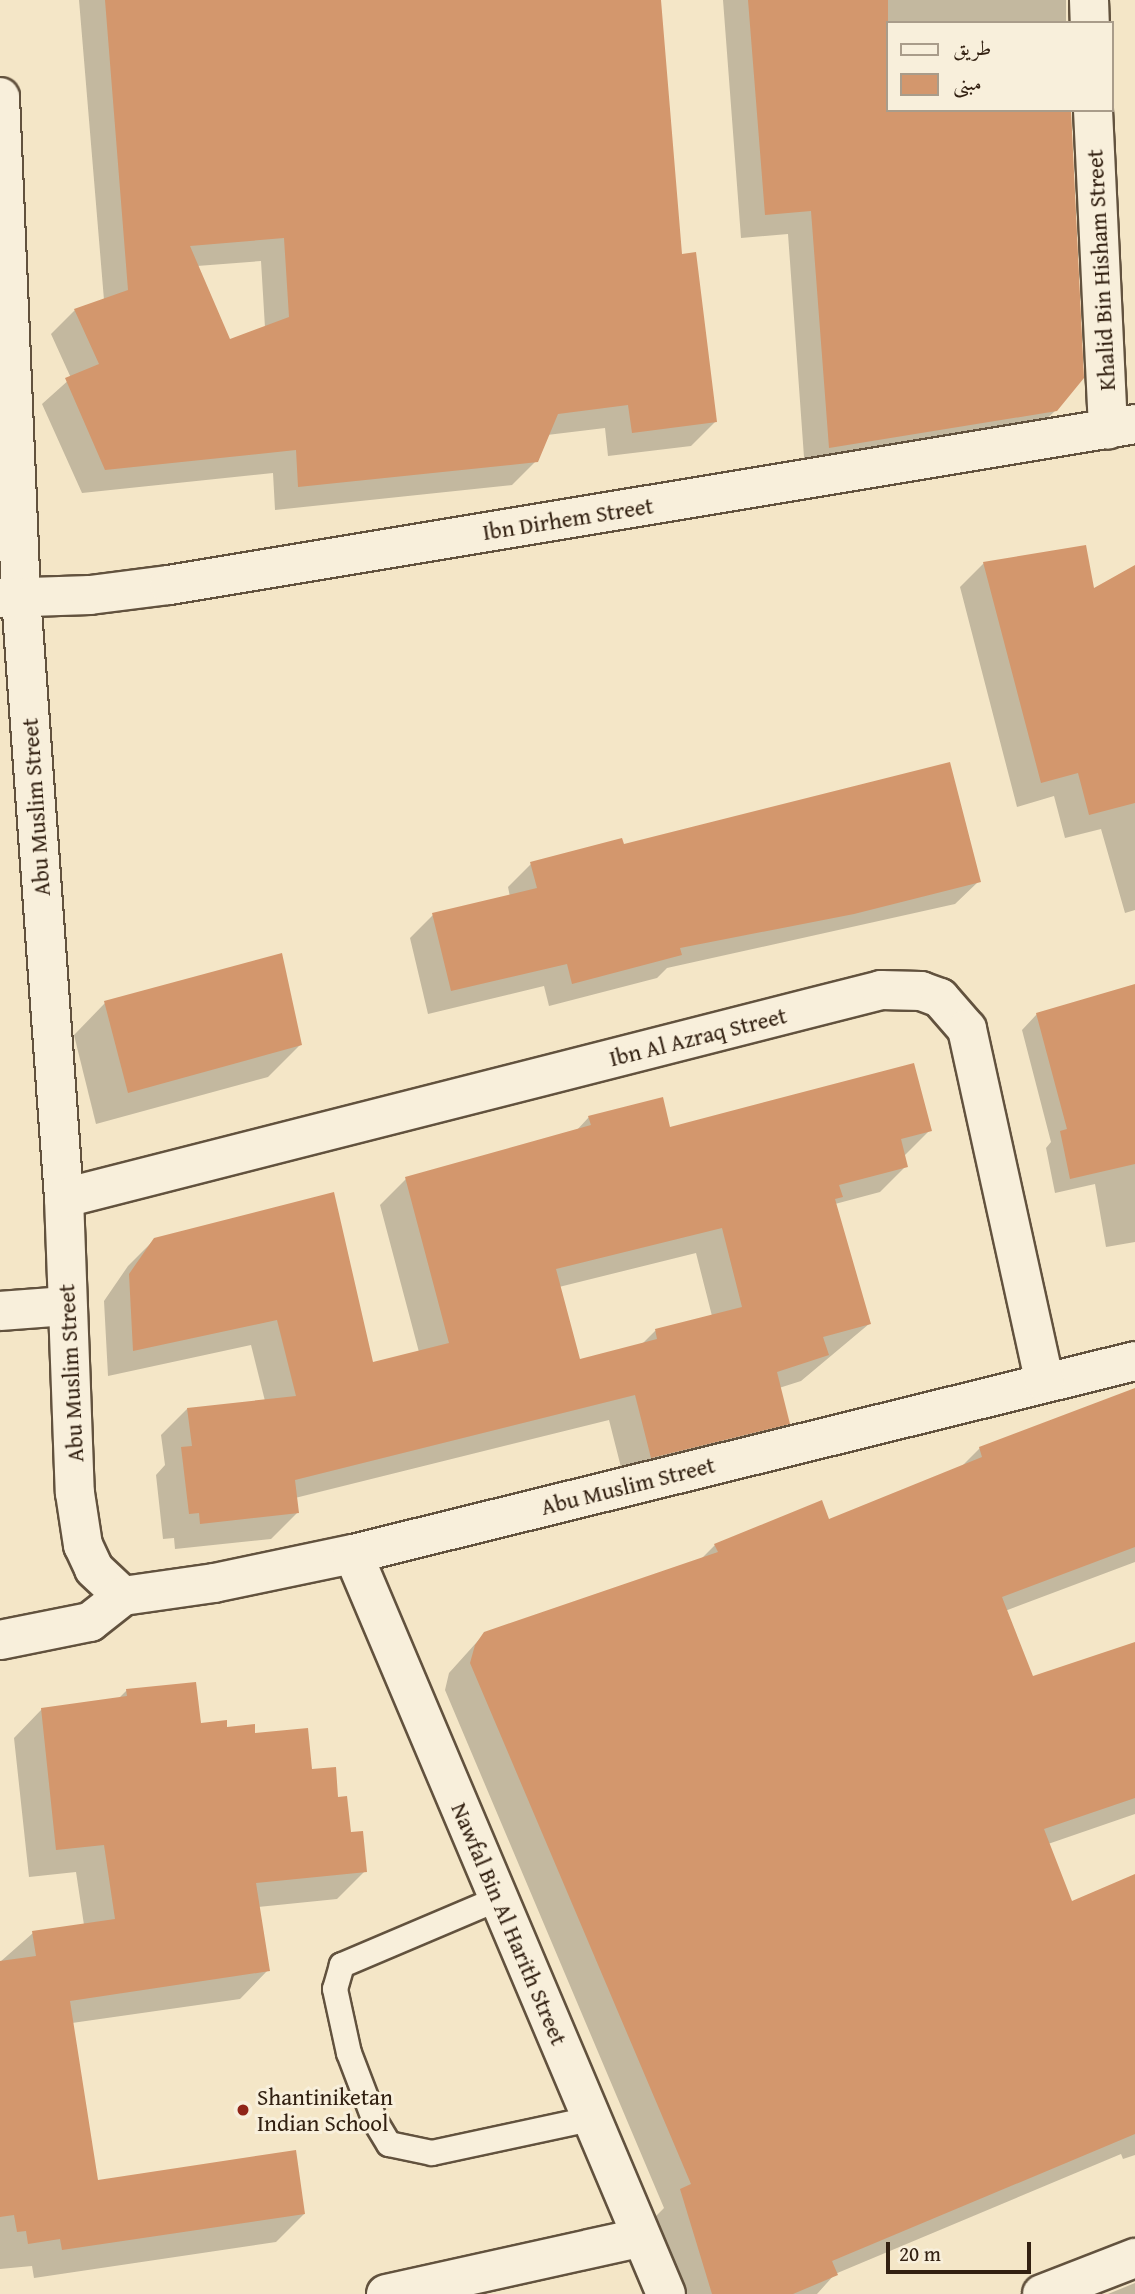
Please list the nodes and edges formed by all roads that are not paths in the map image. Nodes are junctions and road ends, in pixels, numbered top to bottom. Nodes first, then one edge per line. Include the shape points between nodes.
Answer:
1 (1089, 0) edge
2 (1090, 21) edge
3 (0, 97) edge
4 (1093, 112) edge
5 (1121, 427) edge
6 (10, 598) edge
7 (64, 1198) junction
8 (67, 1306) junction
9 (0, 1311) edge
10 (1135, 1361) edge
11 (1045, 1383) junction
12 (353, 1554) junction
13 (123, 1596) junction
14 (0, 1640) edge
15 (500, 1898) junction
16 (591, 2119) junction
17 (639, 2238) junction
18 (1135, 2259) edge
19 (1058, 2291) edge
20 (386, 2294) edge
21 (666, 2294) edge

1 - 2 street
3 - 6 street, Abu Muslim Street
4 - 5 street, Khalid Bin Hisham Street
5 - 6 street, Ibn Dirhem Street via 169,585
6 - 7 street, Abu Muslim Street
7 - 8 street, Abu Muslim Street
7 - 11 street, Ibn Al Azraq Street via 881,990 921,991 940,998 967,1029
8 - 9 street
8 - 13 street, Abu Muslim Street via 75,1493 83,1545 94,1569
10 - 11 street, Abu Muslim Street
11 - 12 street, Abu Muslim Street
12 - 13 street, Abu Muslim Street via 214,1583
12 - 15 street, Nawfal Bin Al Harith Street
13 - 14 street via 90,1622
15 - 16 street, Nawfal Bin Al Harith Street
15 - 16 lane via 342,1965 335,1989 349,2053 375,2120 390,2144 432,2153
16 - 17 street, Nawfal Bin Al Harith Street
17 - 20 street
17 - 21 street, Nawfal Bin Al Harith Street
18 - 19 street

